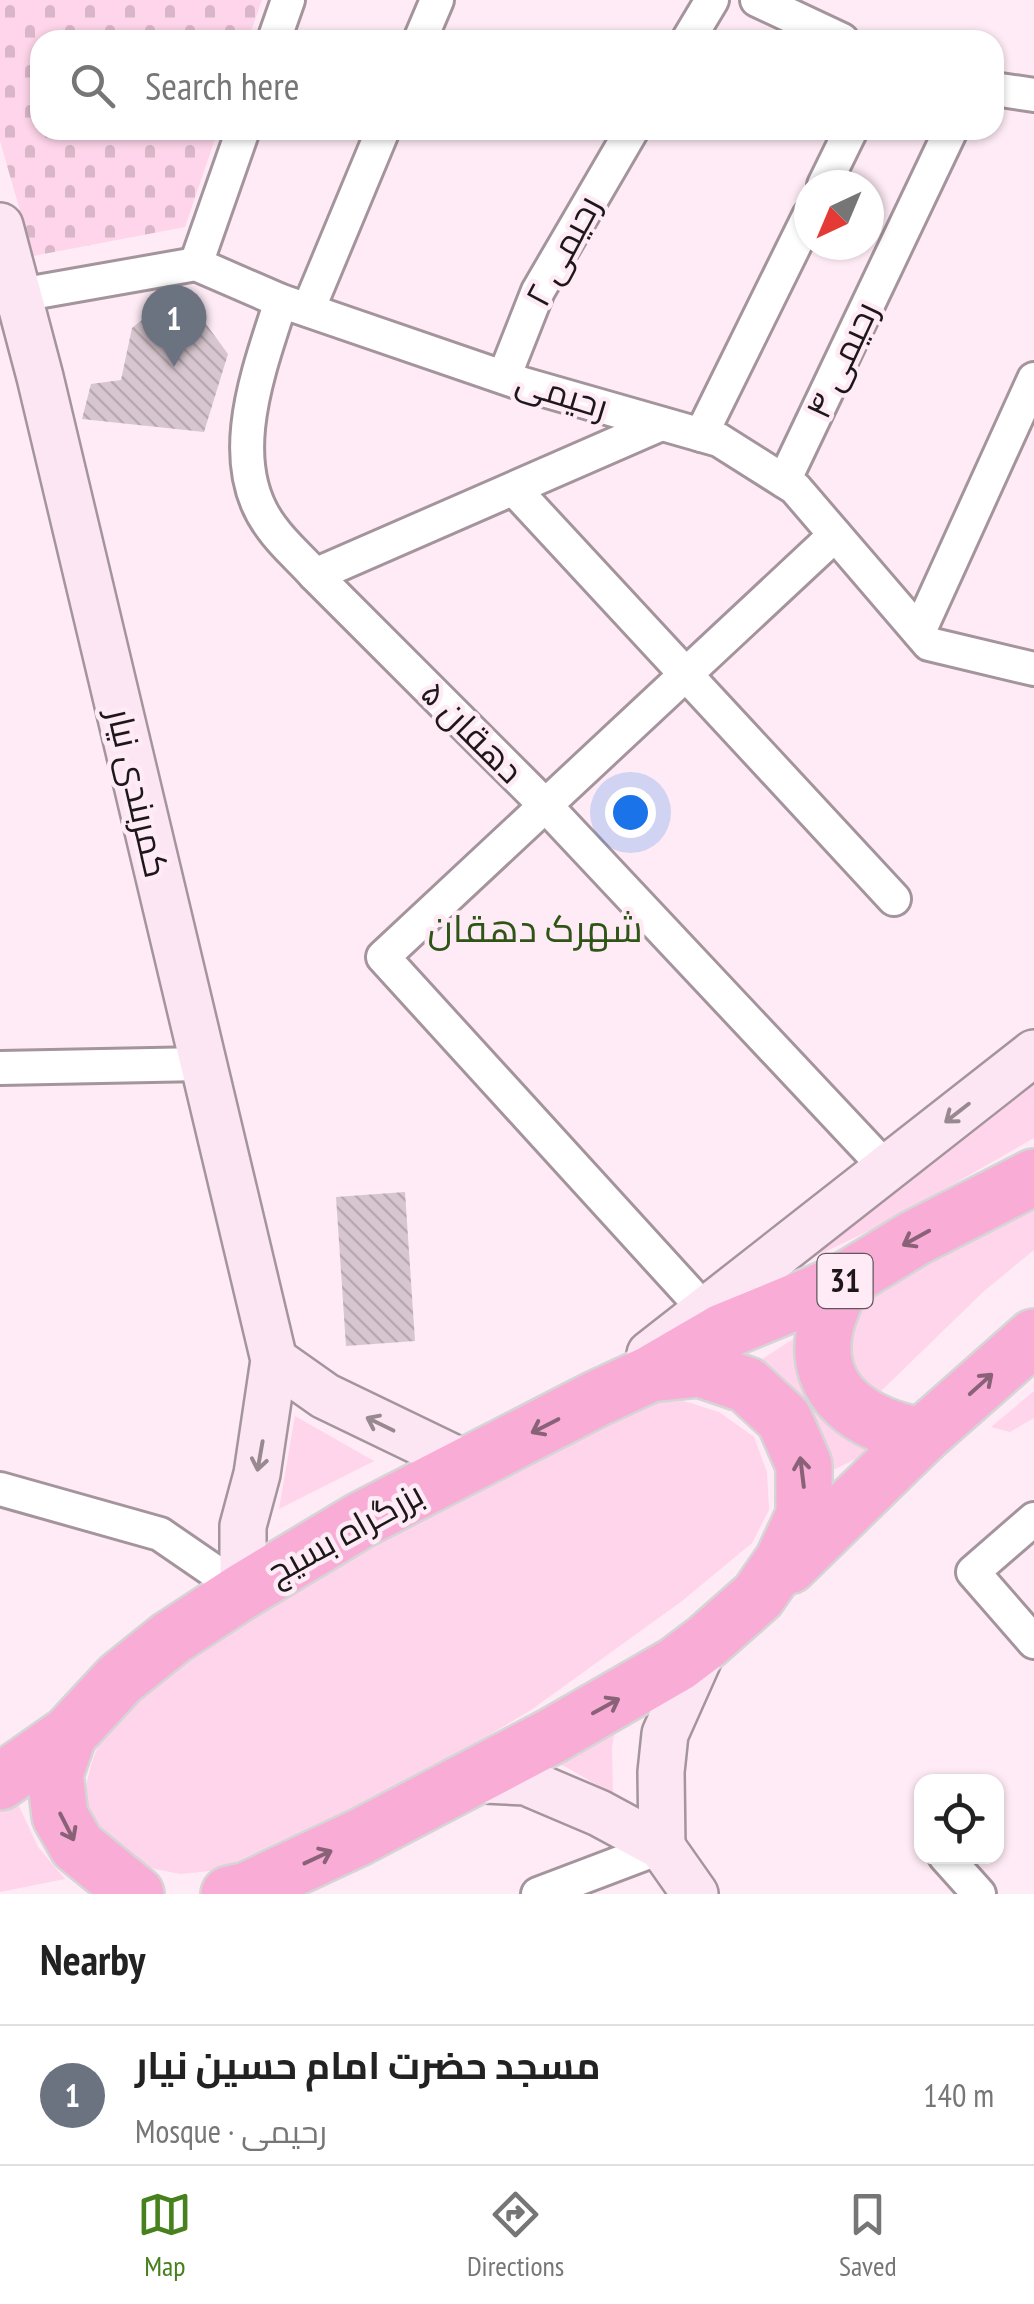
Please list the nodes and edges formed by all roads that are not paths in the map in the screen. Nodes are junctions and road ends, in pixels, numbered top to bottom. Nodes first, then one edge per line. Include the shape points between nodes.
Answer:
1 (288, 0) edge
2 (437, 0) edge
3 (712, 0) edge
4 (756, 0) edge
5 (278, 30) edge
6 (424, 30) edge
7 (694, 30) edge
8 (820, 30) edge
9 (1004, 90) edge
10 (1034, 95) edge
11 (239, 140) edge
12 (378, 140) edge
13 (626, 140) edge
14 (846, 140) edge
15 (945, 140) edge
16 (831, 170) edge
17 (0, 226) edge
18 (794, 246) edge
19 (196, 264) junction
20 (294, 306) junction
21 (15, 310) edge
22 (504, 377) junction
23 (1034, 379) edge
24 (661, 424) junction
25 (701, 435) junction
26 (784, 481) junction
27 (514, 490) junction
28 (835, 535) junction
29 (315, 574) junction
30 (919, 632) junction
31 (1034, 669) edge
32 (686, 676) junction
33 (545, 805) junction
34 (894, 899) dead end
35 (1034, 1053) edge
36 (202, 1064) junction
37 (0, 1068) edge
38 (886, 1168) junction
39 (1034, 1177) edge
40 (841, 1283) junction
41 (704, 1309) junction
42 (1034, 1337) edge
43 (274, 1360) junction
44 (650, 1374) junction
45 (596, 1399) junction
46 (922, 1436) junction
47 (468, 1465) junction
48 (0, 1489) edge
49 (1034, 1519) edge
50 (243, 1590) junction
51 (758, 1596) junction
52 (706, 1642) junction
53 (1034, 1642) edge
54 (69, 1734) junction
55 (464, 1780) junction
56 (0, 1782) edge
57 (662, 1847) junction
58 (952, 1864) edge
59 (136, 1894) edge
60 (228, 1894) edge
61 (538, 1894) edge
62 (695, 1894) edge
63 (979, 1894) edge

1 - 5 street
2 - 6 street
3 - 7 street
4 - 8 street
9 - 10 street
11 - 19 street
12 - 20 street, دهقان ۵
13 - 22 street, رحیمی ۲ via 538,291
14 - 16 street
15 - 26 street, رحیمی ۴
17 - 21 main road, کمربندی نیار
18 - 25 street
19 - 20 street, رحیمی
19 - 21 street
20 - 22 street, رحیمی
20 - 29 street, دهقان ۵ via 255,384 251,487 270,526
21 - 36 main road, کمربندی نیار
22 - 24 street, رحیمی
23 - 30 street
24 - 25 street, رحیمی
24 - 27 street
25 - 26 street, رحیمی
26 - 28 street, رحیمی
27 - 29 street
27 - 32 street
28 - 30 street, رحیمی
28 - 32 street
29 - 33 street, دهقان ۵
30 - 31 street, رحیمی via 929,644
32 - 33 street
32 - 34 street
33 - 38 street, دهقان ۵
33 - 41 street via 383,957
35 -> 38 main road
36 - 37 street
36 - 43 main road, کمربندی نیار
38 - 41 main road
39 -> 40 highway, بزرگراه بسیج / 31
40 - 44 highway, بزرگراه بسیج / 31 via 722,1332
40 - 46 highway via 824,1330 825,1373 853,1411 888,1430
41 - 45 main road
46 -> 42 highway, بزرگراه بسیج
47 -> 43 main road via 325,1396
43 -> 50 main road via 243,1526
44 - 45 highway, بزرگراه بسیج
51 -> 44 highway, بزرگراه بسیج via 804,1514 804,1465 784,1418 747,1385 700,1369
45 -> 47 highway, بزرگراه بسیج
46 - 51 highway, بزرگراه بسیج
47 - 50 highway, بزرگراه بسیج
48 - 50 street via 160,1534
49 - 53 street via 973,1572
50 - 54 highway, بزرگراه بسیج via 170,1638
51 - 52 highway, بزرگراه بسیج
55 -> 52 highway, بزرگراه بسیج via 624,1696
52 - 57 main road via 665,1734
54 - 56 highway, بزرگراه بسیج
54 -> 59 highway, بزرگراه بسیج via 54,1774 60,1816 78,1846
55 - 57 main road via 526,1782
60 -> 55 highway, بزرگراه بسیج via 360,1837
57 - 61 street
57 - 62 main road
58 - 63 street

